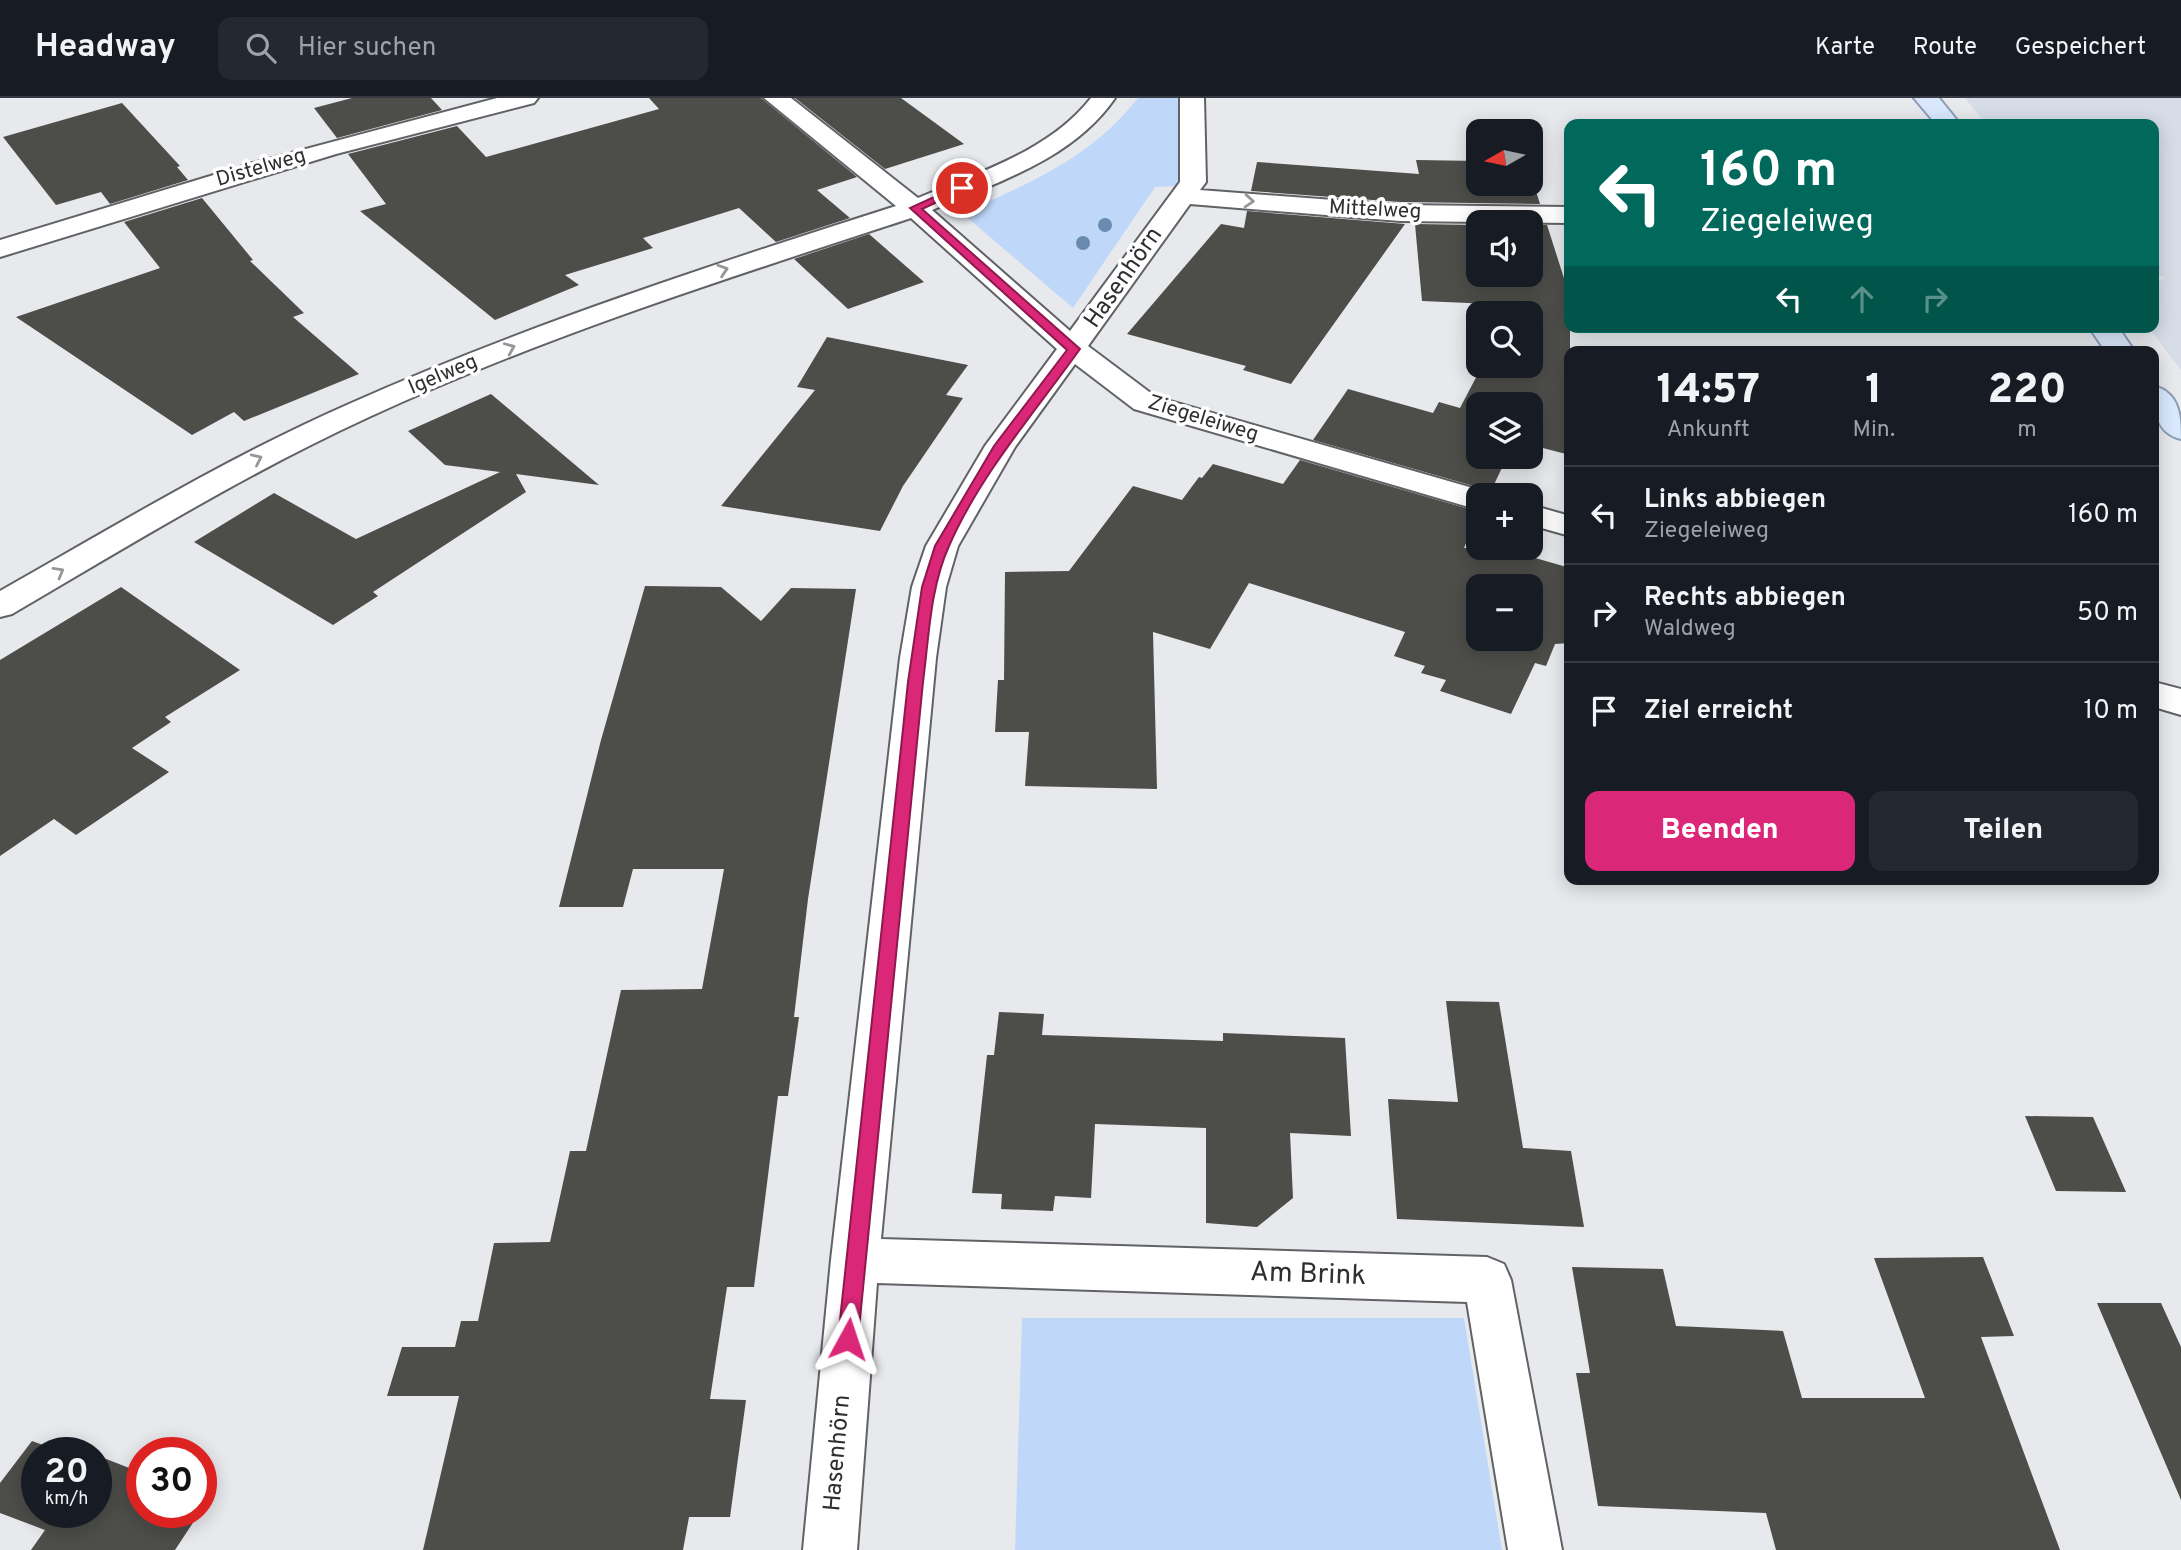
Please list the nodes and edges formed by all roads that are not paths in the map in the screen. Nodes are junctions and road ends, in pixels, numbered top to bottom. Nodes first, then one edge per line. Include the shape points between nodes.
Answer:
1 (526, 98) edge
2 (775, 98) edge
3 (1103, 98) edge
4 (1192, 98) edge
5 (1926, 98) edge
6 (1944, 119) edge
7 (1181, 196) junction
8 (915, 208) junction
9 (1564, 215) edge
10 (0, 249) edge
11 (1074, 349) junction
12 (2159, 401) edge
13 (2181, 430) edge
14 (1466, 496) edge
15 (1543, 518) edge
16 (1564, 524) edge
17 (0, 606) edge
18 (2159, 695) edge
19 (2181, 702) edge
20 (855, 1260) junction
21 (830, 1550) edge
22 (1535, 1550) edge

1 - 10 street, Distelweg via 185,190
2 - 8 street, Ziegeleiweg
3 - 8 street, Igelweg via 1091,114 1033,158
4 - 7 street, Hasenhörn via 1194,182
5 - 6 main road
7 -> 9 street, Mittelweg via 1400,213
7 - 11 street, Hasenhörn
8 - 11 street, Ziegeleiweg
17 -> 8 street, Igelweg via 235,470 360,410 656,292
11 - 14 street, Ziegeleiweg via 1145,403
11 - 20 street, Hasenhörn via 1000,446 942,546 929,587
12 - 13 main road
15 - 16 street
18 - 19 street
20 - 21 street, Hasenhörn
20 - 22 street, Am Brink via 1487,1280

